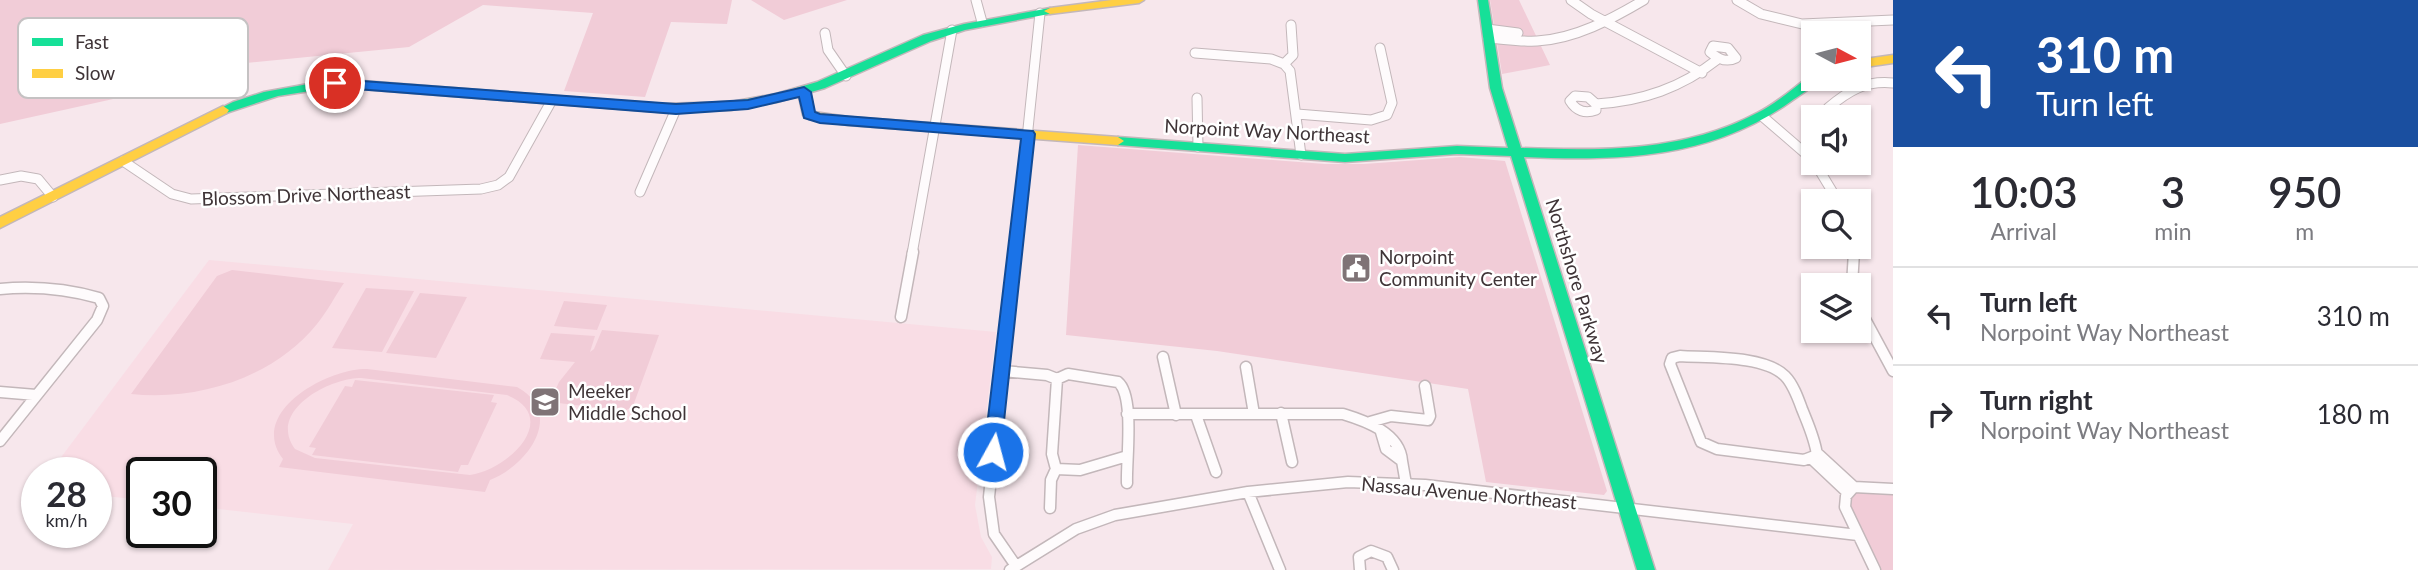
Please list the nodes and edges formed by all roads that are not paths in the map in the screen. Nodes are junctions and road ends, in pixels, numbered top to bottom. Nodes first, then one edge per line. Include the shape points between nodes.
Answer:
1 (976, 0) edge
2 (1139, 0) edge
3 (1483, 0) edge
4 (1571, 0) edge
5 (1644, 0) edge
6 (1737, 0) edge
7 (1040, 13) junction
8 (1893, 20) edge
9 (982, 22) junction
10 (1609, 22) junction
11 (1291, 25) dead end
12 (952, 30) junction
13 (825, 33) dead end
14 (1488, 33) junction
15 (1380, 48) dead end
16 (1195, 53) dead end
17 (1718, 59) dead end
18 (1893, 59) edge
19 (1871, 62) edge
20 (1284, 64) junction
21 (1702, 73) junction
22 (846, 76) junction
23 (1893, 83) edge
24 (1801, 88) edge
25 (804, 92) junction
26 (1197, 98) dead end
27 (552, 100) junction
28 (1597, 104) dead end
29 (1832, 105) edge
30 (676, 109) junction
31 (1297, 114) junction
32 (1762, 116) junction
33 (935, 127) junction
34 (1028, 134) junction
35 (1198, 147) junction
36 (1801, 147) edge
37 (1516, 153) junction
38 (1301, 155) junction
39 (123, 162) junction
40 (0, 180) edge
41 (640, 192) dead end
42 (53, 197) junction
43 (0, 223) edge
44 (0, 289) edge
45 (901, 317) dead end
46 (1871, 330) edge
47 (1163, 357) dead end
48 (1246, 366) dead end
49 (1003, 371) junction
50 (1893, 371) edge
51 (1056, 379) junction
52 (1426, 386) dead end
53 (0, 392) edge
54 (36, 395) junction
55 (1281, 413) junction
56 (1127, 414) junction
57 (1254, 414) junction
58 (1176, 415) junction
59 (1196, 415) junction
60 (1370, 422) junction
61 (0, 442) edge
62 (1814, 456) junction
63 (1124, 457) junction
64 (1292, 462) dead end
65 (1056, 469) junction
66 (1216, 472) dead end
67 (1126, 483) dead end
68 (1406, 484) junction
69 (1851, 489) junction
70 (1893, 489) edge
71 (1248, 492) junction
72 (1050, 508) dead end
73 (1628, 510) junction
74 (1858, 535) junction
75 (1013, 568) edge
76 (1280, 570) edge
77 (1360, 570) edge
78 (1393, 570) edge
79 (1646, 570) edge
80 (1875, 570) edge

1 - 9 street
2 - 7 street
3 - 14 street, Northshore Parkway
4 - 10 street
5 - 10 street
6 - 8 street via 1762,13 1808,25
7 - 9 street
7 - 34 street
9 - 12 street
10 - 14 street via 1544,41
10 - 21 street
11 - 20 street via 1293,55
12 - 22 street
12 - 33 street
13 - 22 street via 828,50
14 - 37 street, Northshore Parkway via 1496,88
15 - 31 street via 1391,111 1371,120
16 - 20 street
17 - 21 street
18 - 19 street
20 - 31 street via 1290,71
21 - 28 street via 1655,96
22 - 25 street
23 - 29 street via 1875,82 1852,90
24 - 32 street, Norpoint Way Northeast
25 - 30 street via 748,105
25 - 33 street, Norpoint Way Northeast via 807,111 814,117
26 - 35 street
27 - 30 street
27 - 39 street via 367,85 298,87 236,104
27 - 39 street, Blossom Drive Northeast via 513,170 498,185 466,190 191,198 173,194
30 - 41 street
31 - 38 street
32 - 36 street
32 - 37 street, Norpoint Way Northeast via 1721,134 1668,148 1587,155
33 - 34 street, Norpoint Way Northeast
33 - 45 street
34 - 35 street, Norpoint Way Northeast
34 - 49 street
35 - 38 street, Norpoint Way Northeast
37 - 38 street, Norpoint Way Northeast via 1457,150 1345,158
37 - 73 street, Northshore Parkway
39 - 42 street
40 - 42 street via 33,177
42 - 43 street
44 - 54 street via 95,296 103,306 97,320
46 - 50 street
47 - 58 street
48 - 57 street
49 - 51 street
49 - 75 street via 989,497 994,534
51 - 56 street via 1068,374 1118,382 1126,392
51 - 65 street via 1052,454
52 - 60 street via 1428,421 1385,415
53 - 54 street
54 - 61 street
55 - 57 street
55 - 60 street via 1329,412
55 - 64 street
56 - 58 street
56 - 63 street
57 - 59 street
58 - 59 street
59 - 66 street
60 - 68 street via 1381,432 1386,449 1402,461
62 - 62 street via 1816,445 1787,381 1777,370 1763,364 1672,358 1695,432 1705,445 1804,460
62 - 69 street
63 - 65 street via 1072,472
63 - 67 street
65 - 72 street
68 - 71 street, Nassau Avenue Northeast via 1348,482
68 - 73 street, Nassau Avenue Northeast
69 - 70 street
69 - 74 street via 1845,507
71 - 75 street, Nassau Avenue Northeast via 1115,515 1076,529
71 - 76 street
73 - 74 street, Nassau Avenue Northeast
73 - 79 street, Northshore Parkway
74 - 80 street
77 - 78 street via 1359,557 1371,551 1387,557

